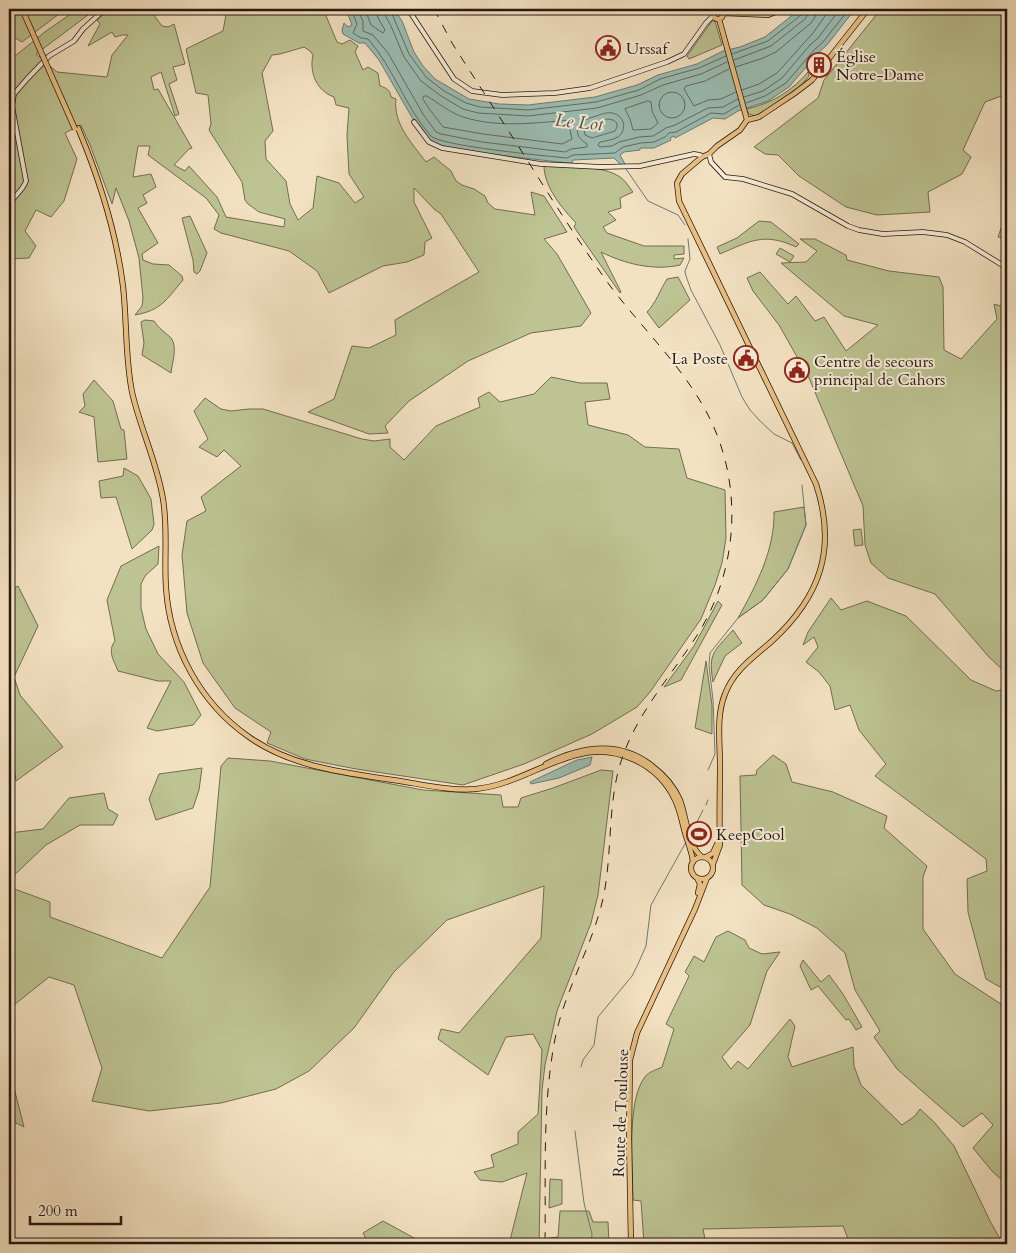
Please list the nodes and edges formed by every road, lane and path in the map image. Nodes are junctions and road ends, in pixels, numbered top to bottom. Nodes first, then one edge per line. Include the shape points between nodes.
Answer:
1 (24, 9) edge
2 (105, 9) edge
3 (408, 9) edge
4 (717, 9) edge
5 (783, 9) edge
6 (868, 9) edge
7 (723, 13) junction
8 (713, 16) junction
9 (719, 19) junction
10 (747, 120) junction
11 (414, 122) dead end
12 (709, 154) junction
13 (702, 157) junction
14 (9, 206) edge
15 (1007, 268) edge
16 (720, 836) junction
17 (691, 846) junction
18 (704, 857) junction
19 (693, 862) junction
20 (713, 864) junction
21 (697, 878) junction
22 (707, 878) junction
23 (630, 1244) edge

1 - 17 main road, bridge via 77,128 110,217 120,264 132,391 164,502 168,609 180,650 198,685 223,715 266,748 299,762 342,772 451,789 471,789 520,778 578,754 601,752 625,756 644,764 664,782 676,801
2 - 14 street via 74,41 49,56 14,94 12,106 26,181
3 - 8 street via 454,79 472,91 502,95 590,88 660,65 684,54
4 - 7 main road
4 - 8 main road
5 - 7 main road via 768,15
6 - 10 main road via 812,80 759,118
7 - 9 main road
8 - 9 main road
9 - 10 main road
10 - 12 main road via 740,130
11 - 13 street via 429,142 442,148 541,164 621,168 694,154
12 - 13 main road
12 - 15 street via 710,162 722,175 800,198 859,230 943,234 956,238
13 - 16 main road via 678,180 679,201 816,484 826,522 826,545 808,599 785,629 744,665 725,694 719,720
16 - 18 main road via 713,854
16 - 20 main road
17 - 18 main road
17 - 19 main road
18 - 19 main road
18 - 20 main road
19 - 21 main road via 692,871
20 - 22 main road via 713,872
21 - 22 main road
21 - 23 main road, Route de Toulouse via 700,884 698,895 629,1050
22 - 23 main road, Route de Toulouse via 631,1052

